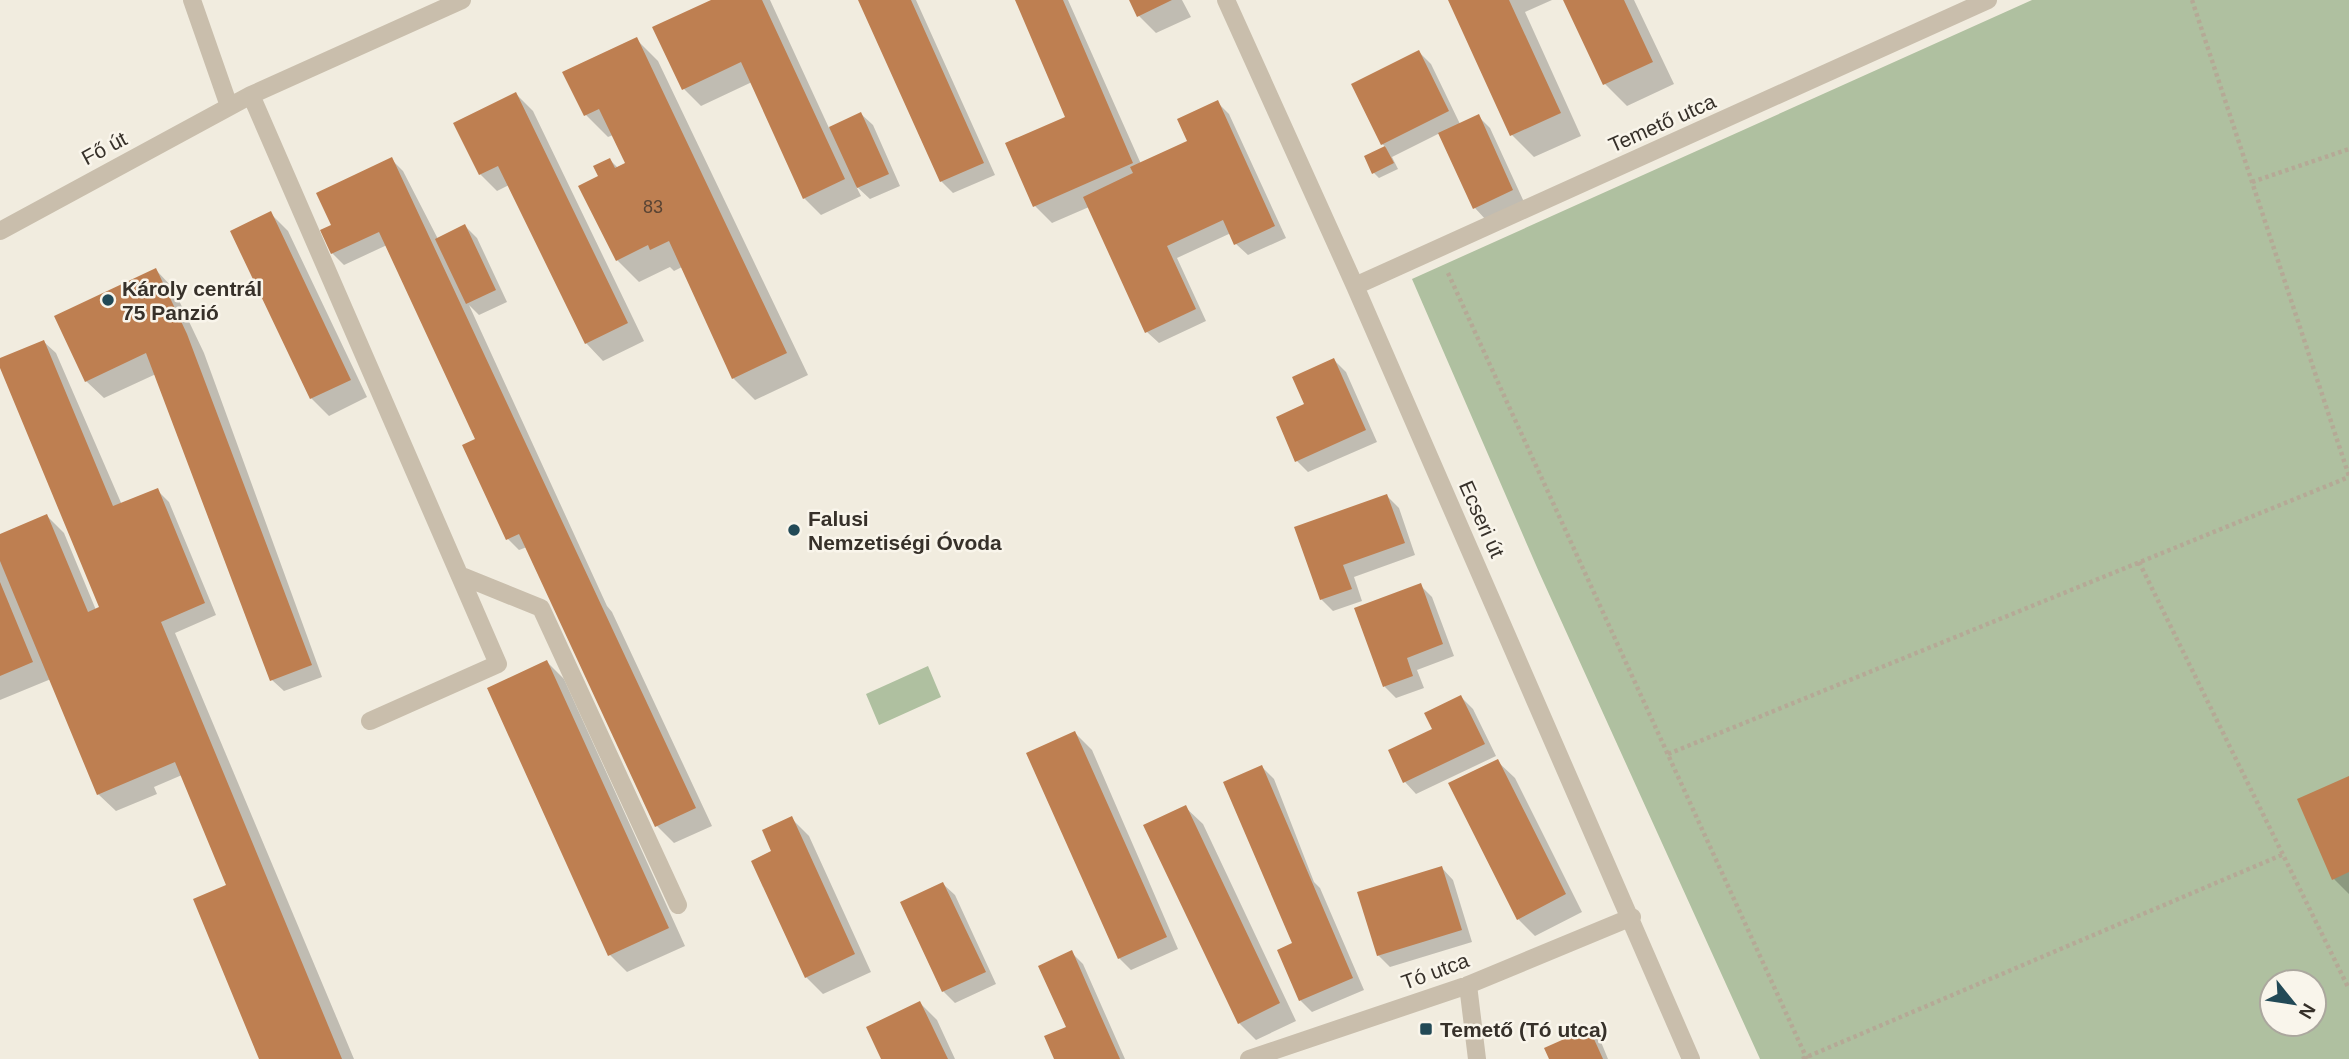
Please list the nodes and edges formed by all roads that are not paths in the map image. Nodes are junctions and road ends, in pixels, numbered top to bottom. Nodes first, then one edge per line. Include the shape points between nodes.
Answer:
1 (192, 0) edge
2 (462, 0) edge
3 (1226, 0) edge
4 (1988, 0) edge
5 (251, 95) junction
6 (229, 106) junction
7 (0, 230) edge
8 (1355, 286) junction
9 (462, 576) junction
10 (370, 721) dead end
11 (678, 905) dead end
12 (1632, 916) junction
13 (1468, 985) junction
14 (1249, 1059) edge
15 (1478, 1059) edge
16 (1691, 1059) edge

1 - 6 street
2 - 5 street, Fő út
3 - 8 street, Ecseri út
4 - 8 street, Temető utca
5 - 6 street, Fő út
5 - 9 street
6 - 7 street, Fő út
8 - 12 street, Ecseri út
9 - 10 street via 498,664
9 - 11 street via 541,608
12 - 13 street, Tó utca
12 - 16 street, Ecseri út
13 - 14 street, Tó utca
13 - 15 street

